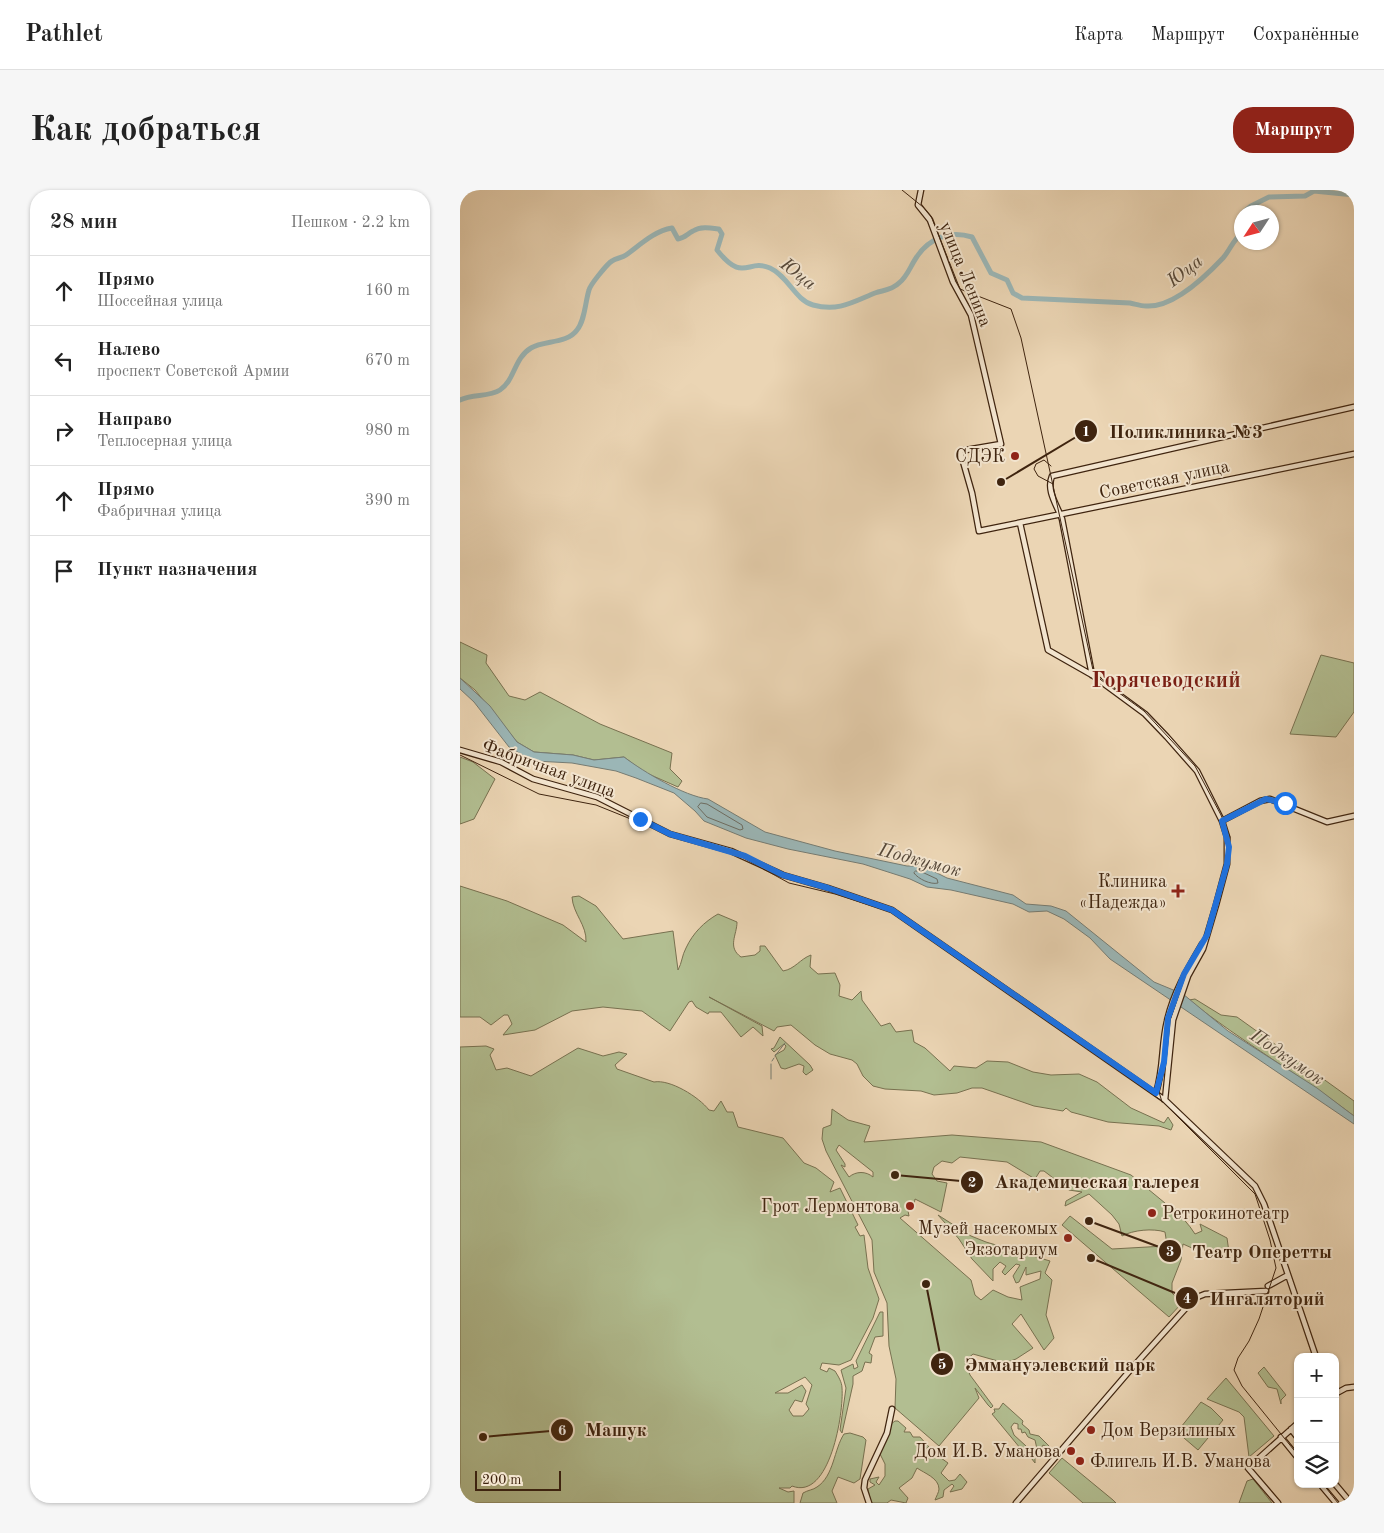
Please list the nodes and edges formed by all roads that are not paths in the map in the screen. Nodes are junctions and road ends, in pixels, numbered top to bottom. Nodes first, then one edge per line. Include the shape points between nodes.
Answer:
1 (921, 190) edge
2 (1354, 407) edge
3 (1354, 454) edge
4 (1060, 515) junction
5 (1020, 522) junction
6 (979, 531) joint
7 (1092, 675) junction
8 (460, 750) edge
9 (1354, 816) edge
10 (1222, 821) junction
11 (1170, 1019) junction
12 (1156, 1093) junction
13 (1164, 1100) junction
14 (1288, 1275) junction
15 (1268, 1286) dead end
16 (1266, 1291) dead end
17 (1315, 1353) edge
18 (1354, 1387) edge
19 (1339, 1392) edge
20 (892, 1410) dead end
21 (1294, 1427) edge
22 (1291, 1429) junction
23 (1294, 1433) edge
24 (1281, 1437) junction
25 (1294, 1453) edge
26 (1323, 1488) edge
27 (1338, 1488) edge
28 (869, 1503) edge
29 (1016, 1503) edge
30 (1278, 1503) edge
31 (1336, 1503) edge
32 (1351, 1503) edge

1 - 6 main road, улица Ленина via 918,205 935,230 953,282 971,315 1002,444 960,451
2 - 4 main road via 1052,476 1050,482
3 - 4 main road, Советская улица
4 - 5 main road, Советская улица
4 - 7 main road
5 - 6 main road, Советская улица
5 - 7 main road via 1048,650
7 - 10 main road via 1145,714 1167,737 1197,771
8 - 12 main road, Фабричная улица via 501,762 533,779 597,797 670,834 745,856 794,879 892,910
9 - 10 main road via 1327,822 1270,799
10 - 11 main road via 1229,854 1207,935 1186,975
11 - 12 main road
11 - 13 main road
12 - 13 main road, Фабричная улица
13 - 14 main road, Фабричная улица via 1255,1186
14 - 15 main road
14 - 17 main road, Фабричная улица
16 - 29 main road via 1197,1296
18 - 19 main road
20 - 28 main road via 887,1433 865,1480
21 - 22 main road
22 - 23 main road
22 - 24 main road
24 - 25 main road
24 - 30 main road via 1248,1468
26 - 31 main road
27 - 32 main road

